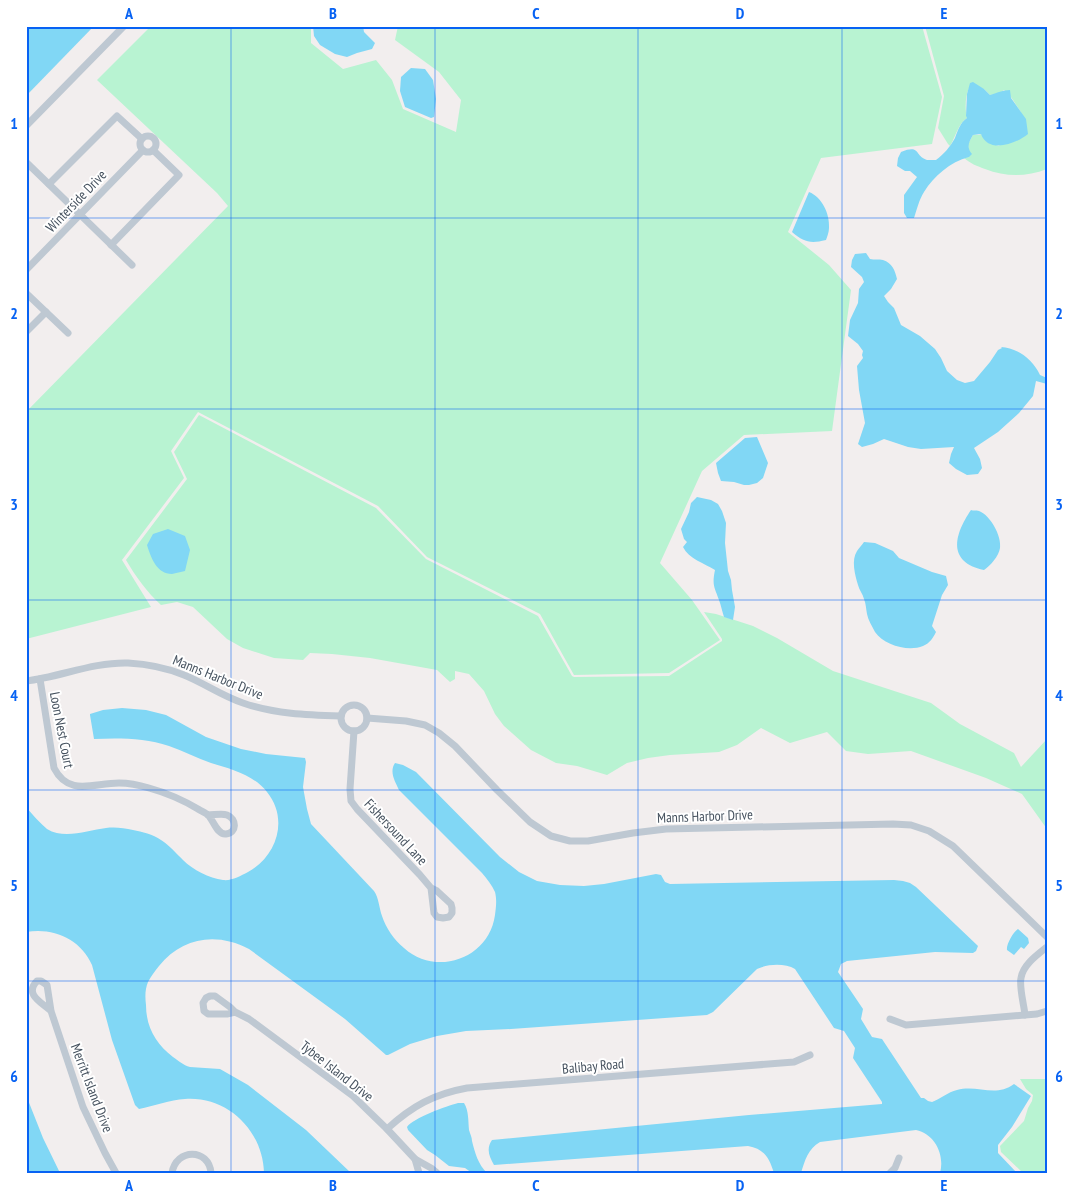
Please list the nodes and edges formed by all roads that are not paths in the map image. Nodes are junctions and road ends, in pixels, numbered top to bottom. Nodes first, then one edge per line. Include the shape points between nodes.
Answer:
1 (124, 26) edge
2 (26, 126) edge
3 (142, 139) junction
4 (143, 150) junction
5 (153, 150) junction
6 (26, 162) edge
7 (50, 184) junction
8 (80, 214) junction
9 (112, 245) junction
10 (132, 265) dead end
11 (26, 270) edge
12 (26, 293) edge
13 (46, 312) junction
14 (26, 332) edge
15 (68, 333) dead end
16 (40, 679) junction
17 (26, 681) edge
18 (341, 716) junction
19 (368, 718) junction
20 (354, 730) junction
21 (208, 815) dead end
22 (431, 888) dead end
23 (1047, 937) edge
24 (1047, 947) edge
25 (51, 1010) dead end
26 (1047, 1011) edge
27 (235, 1012) dead end
28 (1025, 1015) junction
29 (890, 1019) dead end
30 (810, 1055) dead end
31 (387, 1129) junction
32 (898, 1158) dead end
33 (415, 1159) junction
34 (428, 1166) junction
35 (116, 1173) edge
36 (172, 1173) edge
37 (211, 1173) edge
38 (420, 1173) edge
39 (437, 1173) edge
40 (890, 1173) edge

1 - 2 street
3 - 4 street via 140,146
3 - 5 street via 149,136 154,139
3 - 7 street via 117,116
4 - 5 street
4 - 8 street, Winterside Drive
5 - 9 street via 179,175
6 - 7 street
7 - 8 street
8 - 9 street
8 - 11 street, Winterside Drive
9 - 10 street
12 - 13 street
13 - 14 street
13 - 15 street
16 - 17 street, Manns Harbor Drive
16 - 18 street, Manns Harbor Drive via 102,665 128,663 184,675 234,700 266,709
16 - 21 street, Loon Nest Court via 54,768 59,777 79,787 119,783 138,785 177,797
18 - 19 street via 345,708 358,705
18 - 20 street via 346,728
19 - 20 street via 365,726
19 - 23 street, Manns Harbor Drive via 425,725 439,733 530,822 551,836 570,841 666,829 911,825 929,831 953,846
20 - 22 street, Fishersound Lane via 351,801
24 - 28 street via 1032,959 1021,978
25 - 35 street, Merritt Island Drive via 83,1107
26 - 28 street
27 - 31 street, Tybee Island Drive via 353,1096
28 - 29 street via 906,1025
30 - 31 street, Balibay Road via 794,1062 467,1088 441,1094 422,1103
31 - 33 street, Tybee Island Drive
32 - 40 street
33 - 34 street, Tybee Island Drive
33 - 38 street, Tybee Island Drive
34 - 38 street
34 - 39 street, Tybee Island Drive
36 - 37 street via 178,1159 191,1154 204,1158

